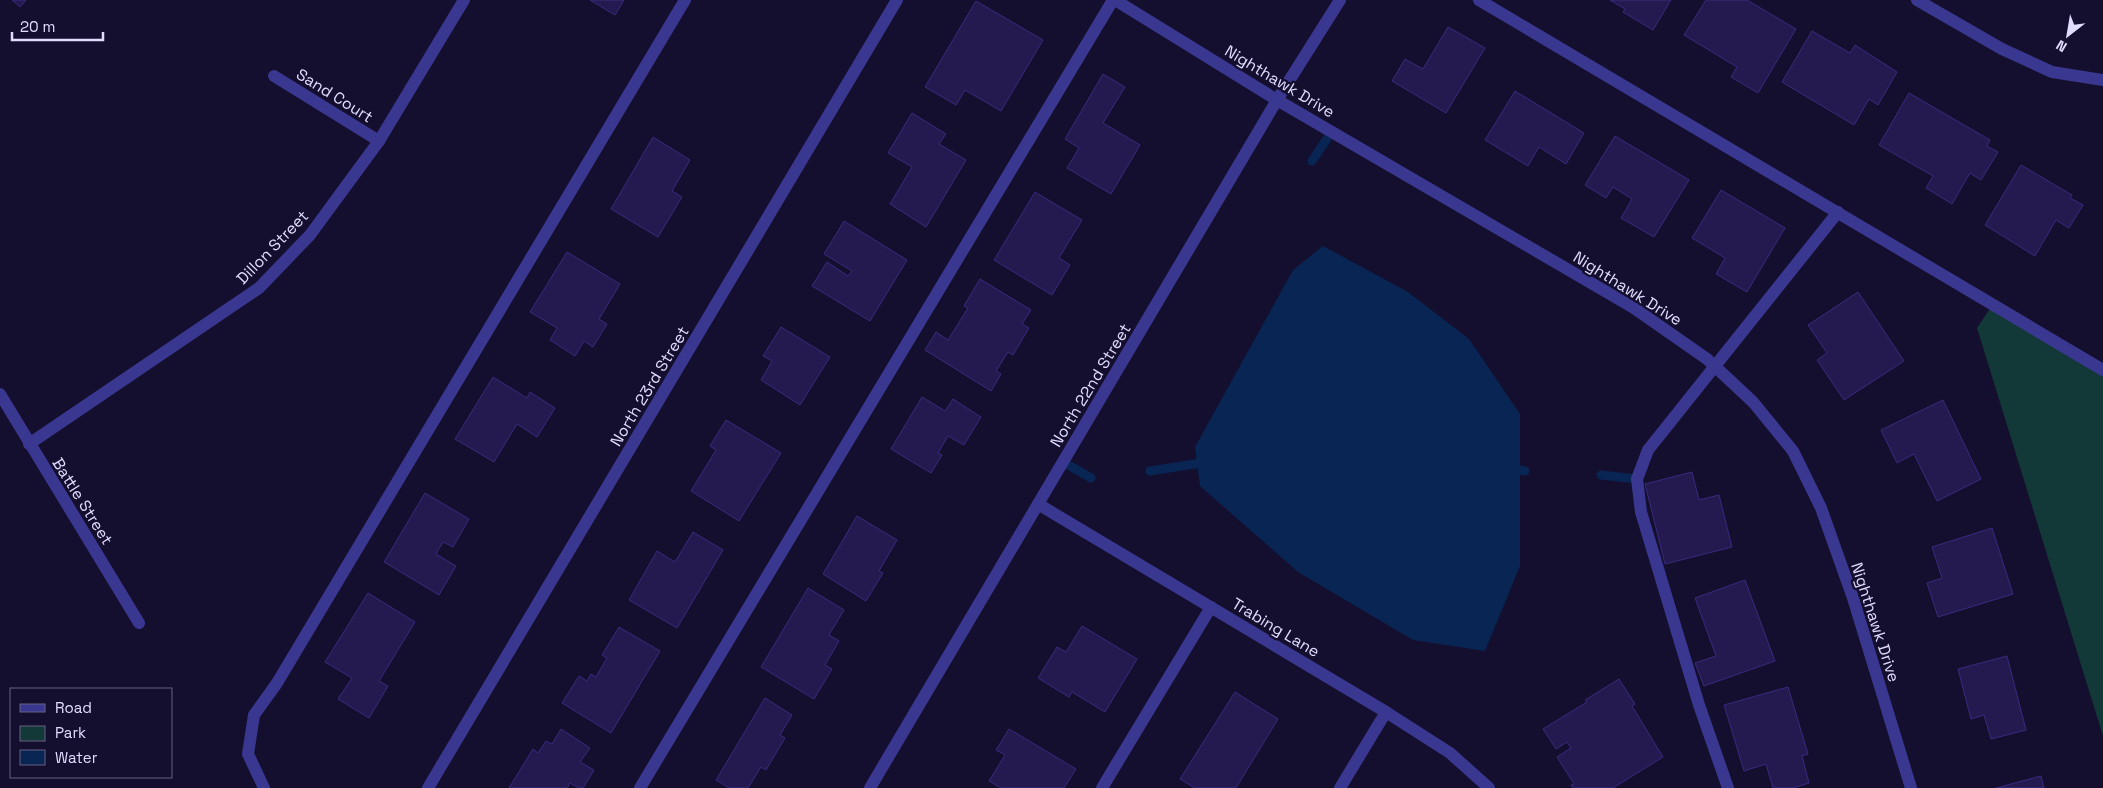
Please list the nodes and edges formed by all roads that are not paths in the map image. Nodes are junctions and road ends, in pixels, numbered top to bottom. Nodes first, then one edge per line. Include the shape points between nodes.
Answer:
1 (464, 0) edge
2 (685, 0) edge
3 (897, 0) edge
4 (1114, 0) edge
5 (1340, 0) edge
6 (1479, 0) edge
7 (1917, 0) edge
8 (274, 76) dead end
9 (2103, 80) edge
10 (1278, 100) junction
11 (379, 142) junction
12 (1838, 212) junction
13 (1714, 365) junction
14 (2103, 370) edge
15 (0, 394) edge
16 (29, 444) junction
17 (1038, 504) junction
18 (1211, 607) junction
19 (139, 623) dead end
20 (1386, 712) junction
21 (264, 788) edge
22 (428, 788) edge
23 (640, 788) edge
24 (870, 788) edge
25 (1102, 788) edge
26 (1340, 788) edge
27 (1489, 788) edge
28 (1728, 788) edge
29 (1910, 788) edge

1 - 11 street, Dillon Street
2 - 21 street via 277,683 254,715 248,754
3 - 22 street, North 23rd Street
4 - 10 street, Nighthawk Drive
4 - 23 street
5 - 10 street, North 22nd Street
6 - 12 street
7 - 9 street via 2002,49 2052,72
8 - 11 street, Sand Court
10 - 13 street, Nighthawk Drive via 1634,308
10 - 17 street, North 22nd Street
11 - 16 street, Dillon Street via 310,235 259,288
12 - 13 street
12 - 14 street
13 - 28 street via 1648,450 1637,479 1641,512 1699,705
13 - 29 street, Nighthawk Drive via 1753,402 1793,451 1821,508 1853,598
15 - 16 street, Battle Street
16 - 19 street, Battle Street
17 - 18 street, Trabing Lane
17 - 24 street, North 22nd Street
18 - 20 street, Trabing Lane
18 - 25 street
20 - 26 street
20 - 27 street, Trabing Lane via 1450,753

